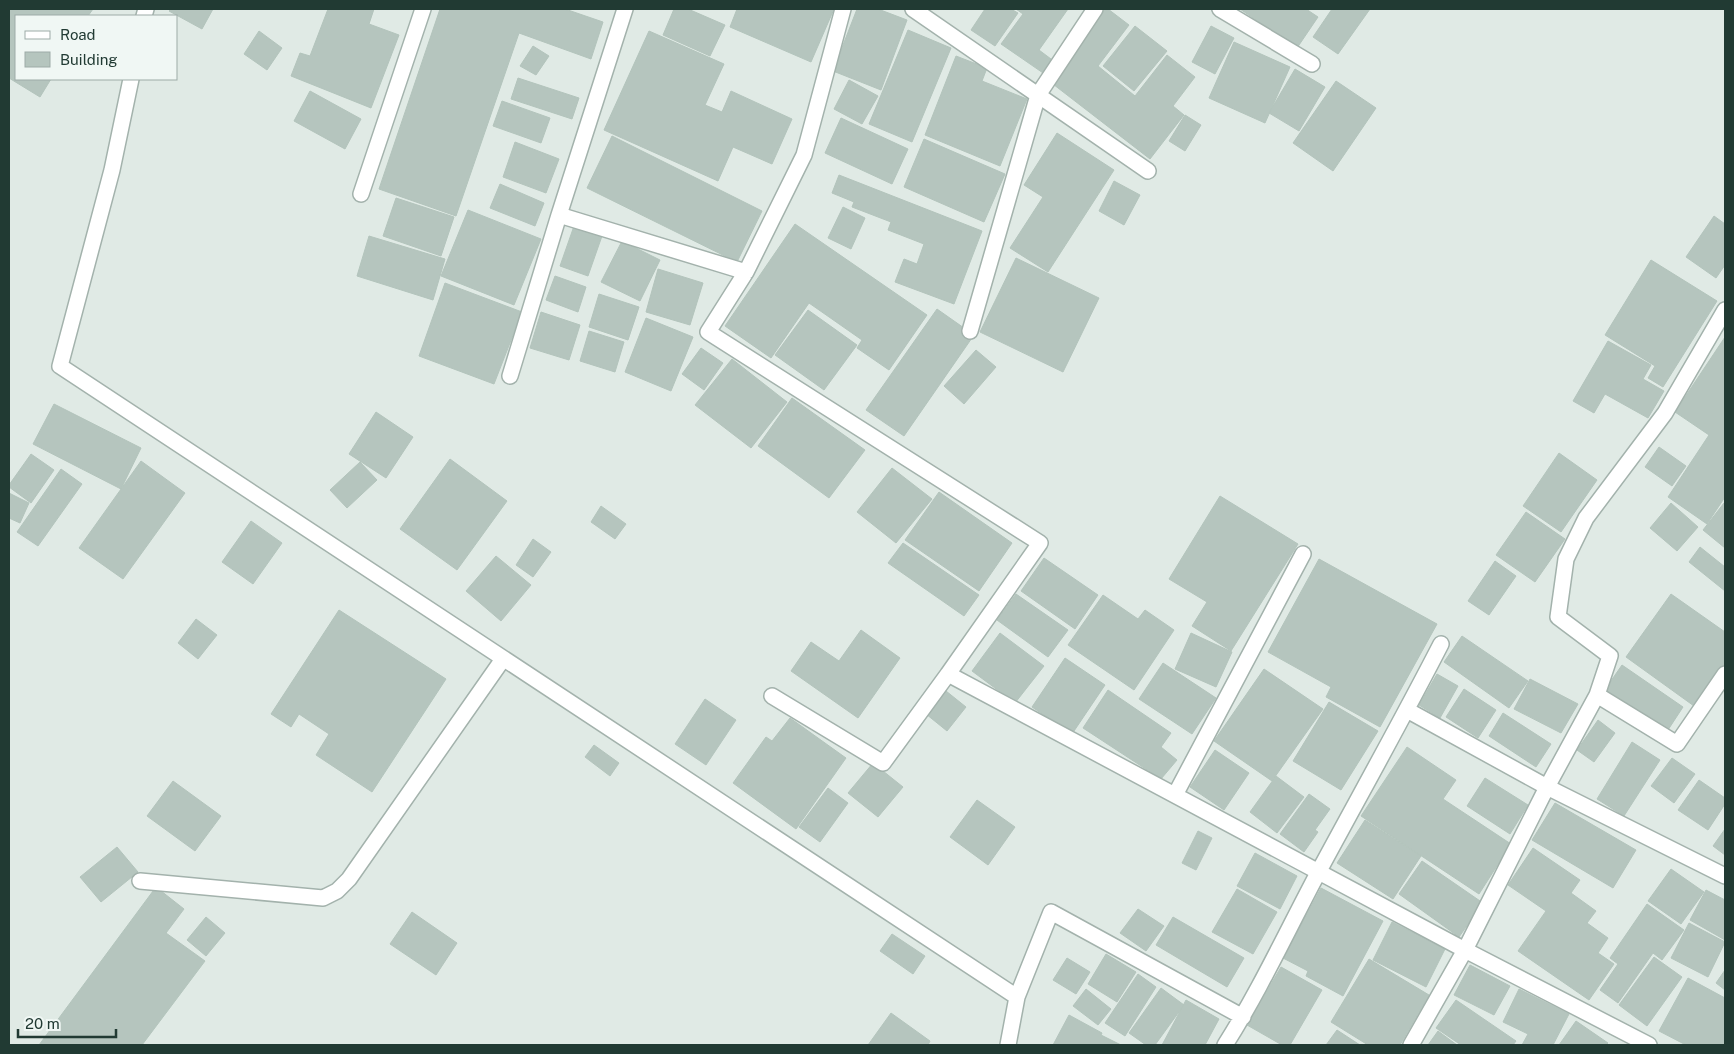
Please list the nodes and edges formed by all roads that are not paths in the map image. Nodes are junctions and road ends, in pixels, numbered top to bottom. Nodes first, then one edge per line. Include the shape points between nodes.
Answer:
1 (423, 9) edge
2 (625, 9) edge
3 (843, 9) edge
4 (913, 9) edge
5 (1095, 9) edge
6 (1220, 9) edge
7 (1312, 64) dead end
8 (131, 80) edge
9 (1038, 95) junction
10 (1148, 172) dead end
11 (361, 194) dead end
12 (559, 215) junction
13 (746, 272) junction
14 (1725, 310) edge
15 (970, 331) dead end
16 (510, 376) dead end
17 (1303, 554) dead end
18 (1441, 644) dead end
19 (503, 659) junction
20 (948, 674) junction
21 (1725, 674) edge
22 (1597, 695) junction
23 (772, 696) dead end
24 (1407, 710) junction
25 (1547, 786) junction
26 (1175, 795) junction
27 (1318, 872) junction
28 (1725, 876) edge
29 (140, 881) dead end
30 (1465, 950) junction
31 (1018, 997) junction
32 (1243, 1017) junction
33 (1008, 1045) edge
34 (1225, 1045) edge
35 (1411, 1045) edge
36 (1649, 1045) edge

1 - 11 street
2 - 12 street
3 - 13 street via 804,155
4 - 9 street
5 - 9 street
6 - 7 street
8 - 19 street via 112,170 60,366
9 - 10 street
9 - 15 street
12 - 13 street
12 - 16 street
13 - 20 street via 708,332 1040,542
14 - 22 street via 1665,414 1586,518 1566,559 1558,617 1610,656
17 - 26 street
18 - 24 street
19 - 29 street via 337,892 322,898
19 - 31 street
20 - 23 street via 883,763
20 - 26 street
21 - 22 street via 1677,744
22 - 25 street
24 - 25 street
24 - 27 street
25 - 28 street
25 - 30 street
26 - 27 street
27 - 30 street
27 - 32 street
30 - 35 street
30 - 36 street
31 - 32 street via 1051,912
31 - 33 street
32 - 34 street

